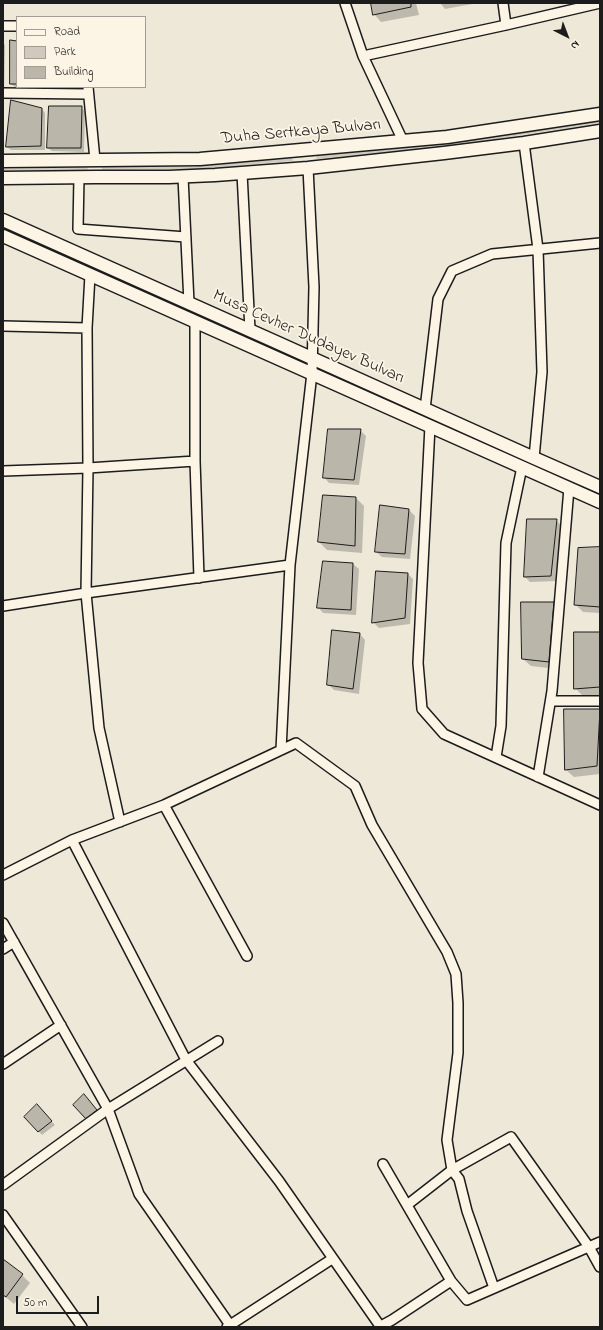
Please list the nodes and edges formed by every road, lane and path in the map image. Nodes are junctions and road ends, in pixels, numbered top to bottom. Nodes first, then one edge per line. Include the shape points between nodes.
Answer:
1 (345, 3) edge
2 (503, 3) edge
3 (600, 3) edge
4 (506, 25) junction
5 (3, 26) edge
6 (16, 26) edge
7 (363, 56) junction
8 (88, 91) edge
9 (3, 93) edge
10 (600, 114) edge
11 (600, 131) edge
12 (403, 141) junction
13 (524, 143) junction
14 (304, 150) junction
15 (95, 160) junction
16 (3, 161) edge
17 (308, 168) junction
18 (242, 173) junction
19 (79, 177) junction
20 (96, 177) junction
21 (183, 177) junction
22 (3, 178) edge
23 (3, 220) edge
24 (3, 236) edge
25 (186, 237) junction
26 (600, 243) edge
27 (538, 250) junction
28 (90, 275) junction
29 (189, 303) junction
30 (195, 321) junction
31 (3, 326) edge
32 (87, 328) junction
33 (250, 330) junction
34 (313, 358) junction
35 (312, 374) junction
36 (425, 409) junction
37 (430, 426) junction
38 (534, 458) junction
39 (195, 461) junction
40 (522, 467) junction
41 (88, 468) junction
42 (3, 471) edge
43 (600, 487) edge
44 (569, 488) junction
45 (600, 502) edge
46 (290, 565) junction
47 (199, 578) junction
48 (86, 593) junction
49 (3, 606) edge
50 (551, 701) junction
51 (600, 701) edge
52 (281, 750) junction
53 (496, 758) junction
54 (538, 777) junction
55 (164, 805) junction
56 (600, 805) edge
57 (120, 822) junction
58 (72, 840) junction
59 (3, 875) edge
60 (3, 923) edge
61 (14, 942) junction
62 (3, 949) edge
63 (248, 956) dead end
64 (61, 1025) junction
65 (218, 1041) dead end
66 (186, 1060) junction
67 (3, 1064) edge
68 (108, 1110) junction
69 (383, 1164) dead end
70 (452, 1170) junction
71 (3, 1185) edge
72 (407, 1205) junction
73 (3, 1215) edge
74 (600, 1242) edge
75 (589, 1247) junction
76 (332, 1259) junction
77 (600, 1267) edge
78 (451, 1281) junction
79 (494, 1288) junction
80 (228, 1326) edge
81 (82, 1327) edge
82 (379, 1327) edge

1 - 7 street
2 - 4 street
3 - 4 street
4 - 7 street
5 - 6 street
7 - 12 street
8 - 9 street
8 - 15 street
10 - 12 main road, Duha Sertkaya Bulvarı via 447,137
11 - 13 main road, Duha Sertkaya Bulvarı
12 - 14 main road, Duha Sertkaya Bulvarı
13 - 17 main road, Duha Sertkaya Bulvarı
13 - 27 street
14 - 15 main road, Duha Sertkaya Bulvarı via 200,159
14 - 17 main road
15 - 16 main road, Duha Sertkaya Bulvarı
15 - 20 main road
17 - 18 main road, Duha Sertkaya Bulvarı
17 - 34 street via 314,287
18 - 21 main road, Duha Sertkaya Bulvarı
18 - 33 street
19 - 20 main road, Duha Sertkaya Bulvarı
19 - 22 main road, Duha Sertkaya Bulvarı
19 - 25 street via 78,229
20 - 21 main road, Duha Sertkaya Bulvarı
21 - 25 street
23 - 29 main road, Musa Cevher Dudayev Bulvarı
24 - 28 main road, Musa Cevher Dudayev Bulvarı
25 - 29 street
26 - 27 street
27 - 36 street via 492,254 452,271 438,298
27 - 38 street via 542,372
28 - 30 main road, Musa Cevher Dudayev Bulvarı
28 - 32 street
29 - 33 main road, Musa Cevher Dudayev Bulvarı
30 - 35 main road, Musa Cevher Dudayev Bulvarı
30 - 39 street
31 - 32 street
32 - 41 street
33 - 34 main road, Musa Cevher Dudayev Bulvarı
34 - 35 street
34 - 36 main road, Musa Cevher Dudayev Bulvarı
35 - 37 main road, Musa Cevher Dudayev Bulvarı
35 - 46 street
36 - 38 main road, Musa Cevher Dudayev Bulvarı
37 - 40 main road, Musa Cevher Dudayev Bulvarı
37 - 53 street via 418,663 422,709 444,734
38 - 43 main road, Musa Cevher Dudayev Bulvarı
39 - 41 street
39 - 47 street
40 - 44 main road, Musa Cevher Dudayev Bulvarı
40 - 53 street via 506,543 501,726
41 - 42 street
41 - 48 street
44 - 45 main road, Musa Cevher Dudayev Bulvarı
44 - 50 street
46 - 47 street
46 - 52 street
47 - 48 street
48 - 49 street
48 - 57 street via 99,728
50 - 51 street
50 - 54 street
52 - 55 street
52 - 70 street via 296,743 355,786 372,825 447,952 456,974 458,1053 447,1140
53 - 54 street
54 - 56 street
55 - 57 street
55 - 63 street
57 - 58 street
58 - 59 street
58 - 66 street
60 - 61 street
61 - 62 street
61 - 64 street
64 - 67 street
64 - 68 street
65 - 66 street
66 - 68 street
66 - 76 street via 279,1181
68 - 71 street
68 - 80 street via 139,1194
69 - 72 street
70 - 72 street
70 - 75 street via 511,1137
70 - 79 street via 459,1180
72 - 78 street
73 - 81 street
74 - 75 street
75 - 77 street
75 - 79 street
76 - 80 street
76 - 82 street
78 - 79 street via 466,1300
78 - 82 street

